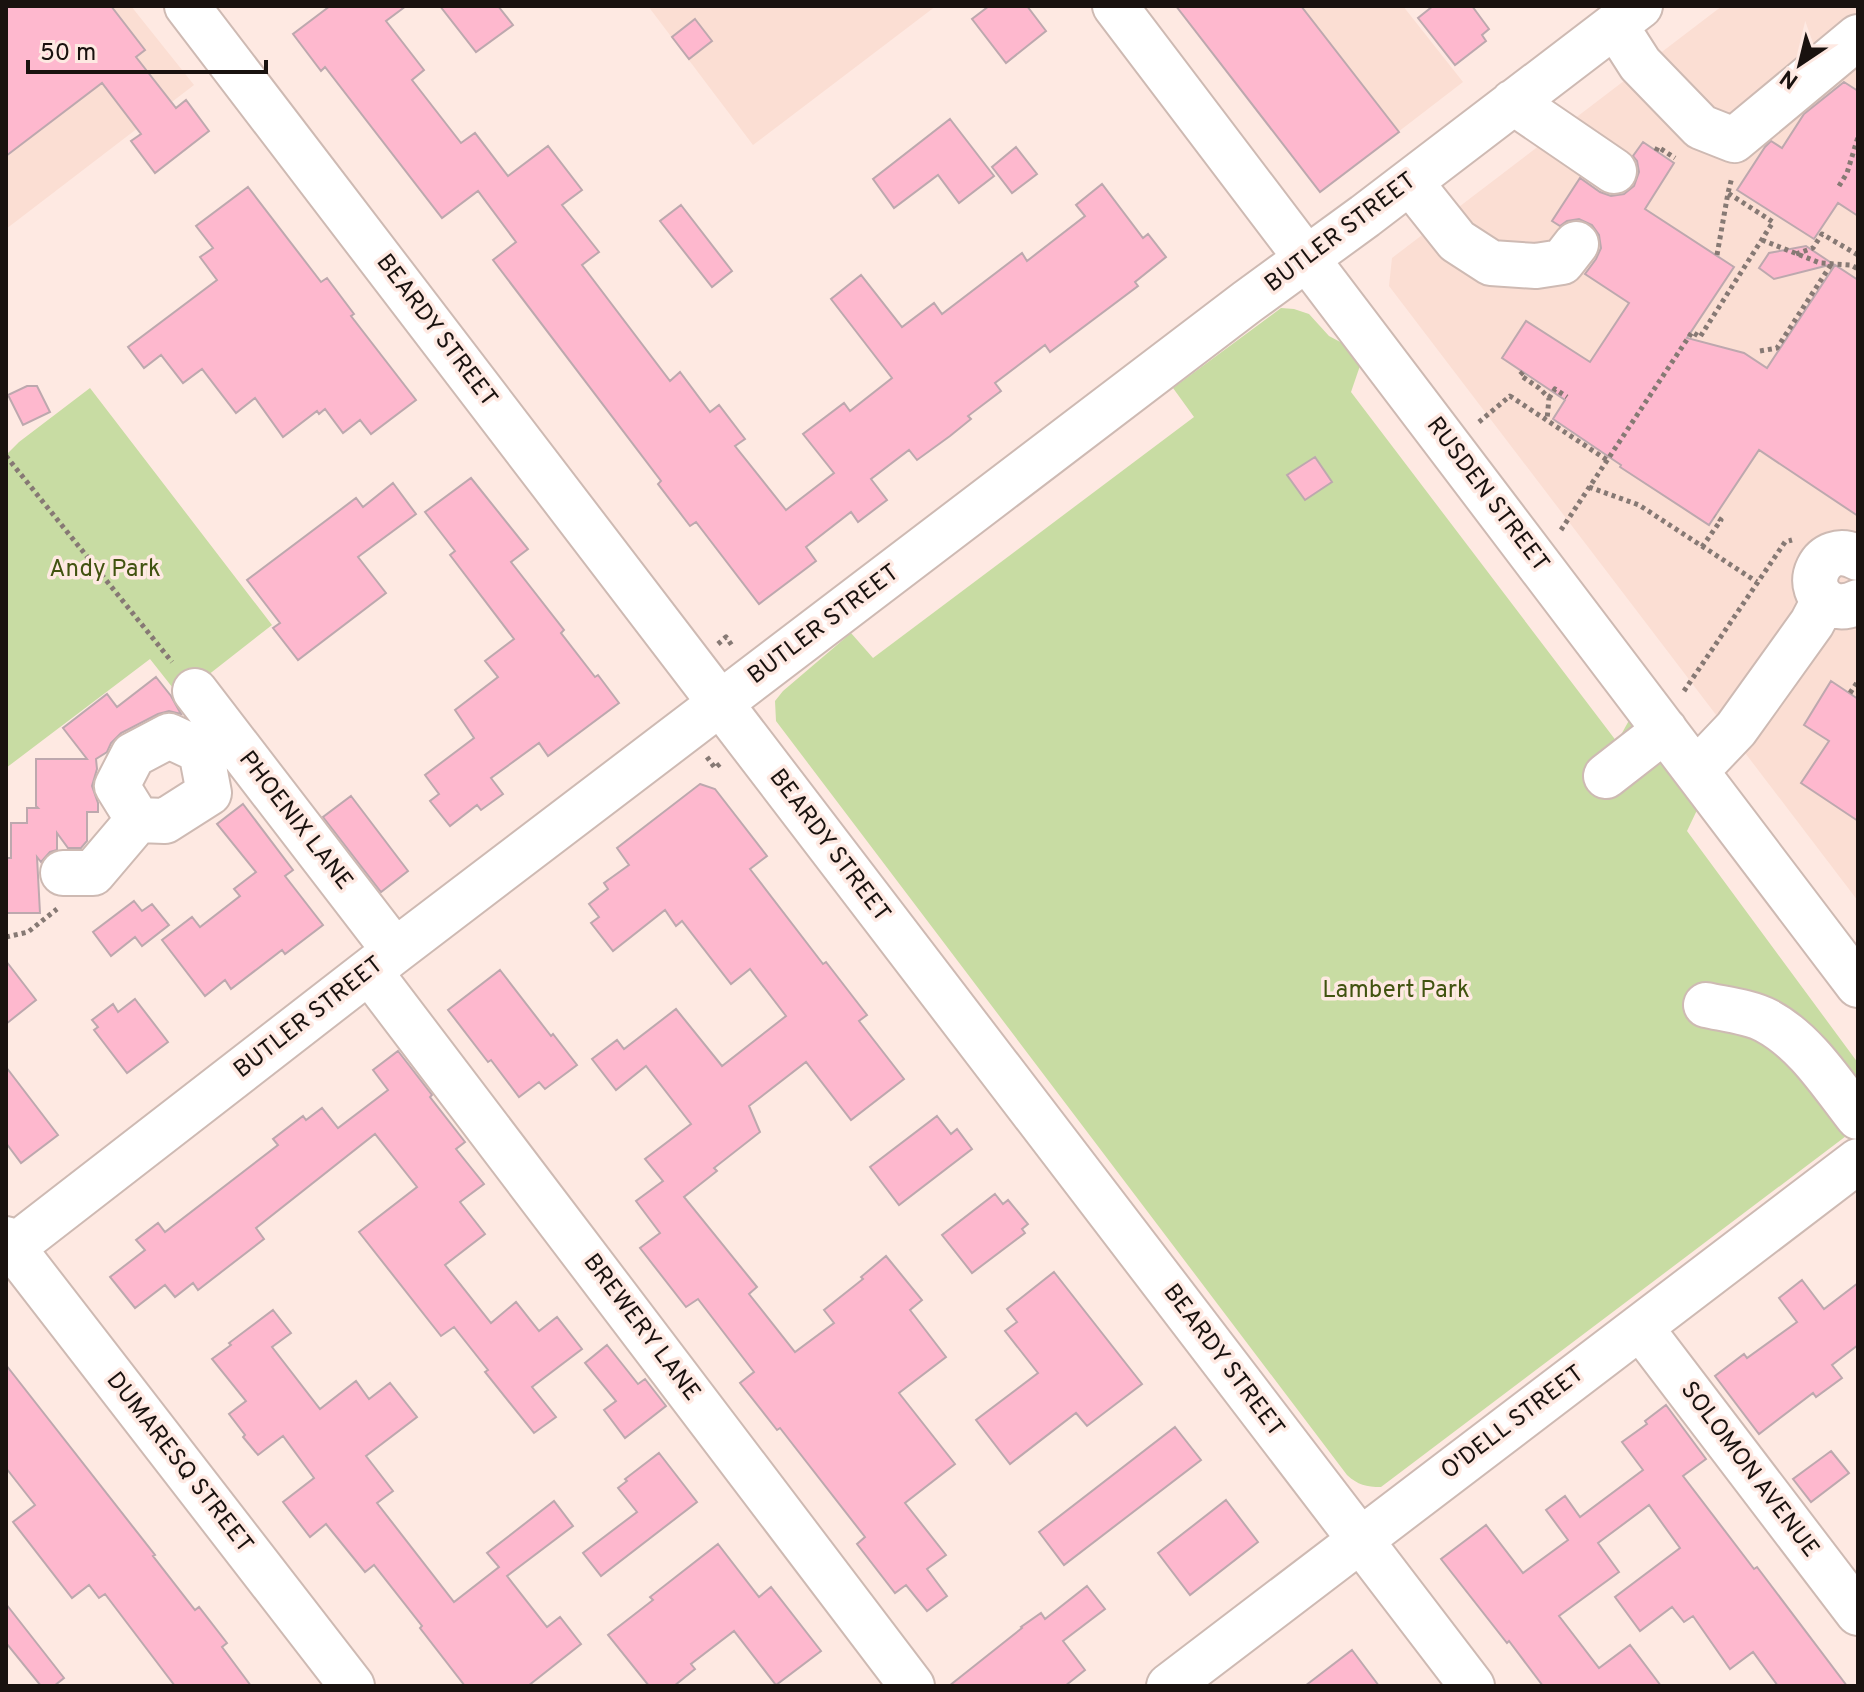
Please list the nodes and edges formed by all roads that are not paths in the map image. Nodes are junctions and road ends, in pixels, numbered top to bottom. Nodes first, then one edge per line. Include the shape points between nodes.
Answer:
1 (187, 6) edge
2 (1115, 6) edge
3 (1628, 16) edge
4 (1858, 37) edge
5 (1513, 102) junction
6 (1614, 171) dead end
7 (1410, 182) junction
8 (1576, 244) dead end
9 (1308, 259) junction
10 (1858, 558) edge
11 (1841, 601) edge
12 (195, 691) road end
13 (721, 704) junction
14 (1665, 730) junction
15 (213, 741) junction
16 (1696, 771) junction
17 (1606, 776) dead end
18 (138, 820) junction
19 (63, 873) dead end
20 (382, 961) junction
21 (1858, 985) edge
22 (1706, 1005) dead end
23 (1858, 1117) edge
24 (1858, 1161) edge
25 (9, 1243) edge
26 (1640, 1327) junction
27 (1360, 1540) junction
28 (1858, 1613) edge
29 (352, 1686) edge
30 (912, 1686) edge
31 (1169, 1686) edge
32 (1472, 1686) edge

1 - 13 street, BEARDY STREET
2 - 9 street, RUSDEN STREET
3 - 4 street via 1640,64 1701,127 1734,140
3 - 5 street, BUTLER STREET
5 - 6 street
5 - 7 street, BUTLER STREET
7 - 8 street via 1457,241 1491,263 1562,262
7 - 9 street, BUTLER STREET
9 - 13 street, BUTLER STREET
9 - 14 street, RUSDEN STREET
10 - 11 street via 1839,553 1823,560 1816,574 1818,593
11 - 16 street via 1812,623 1736,729
12 - 15 street, PHOENIX LANE
13 - 20 street, BUTLER STREET
13 - 27 street, BEARDY STREET
14 - 16 street, RUSDEN STREET
14 - 17 street
15 - 18 street via 209,793 165,821
15 - 18 street via 169,736 133,755 117,786
15 - 20 street, PHOENIX LANE
16 - 21 street, RUSDEN STREET
18 - 19 street via 93,873
20 - 25 street, BUTLER STREET
20 - 30 street, BREWERY LANE
22 - 23 street via 1765,1020 1787,1035
24 - 26 street, O'DELL STREET
25 - 29 street, DUMARESQ STREET
26 - 27 street, O'DELL STREET
26 - 28 street, SOLOMON AVENUE
27 - 31 street, O'DELL STREET
27 - 32 street, BEARDY STREET

